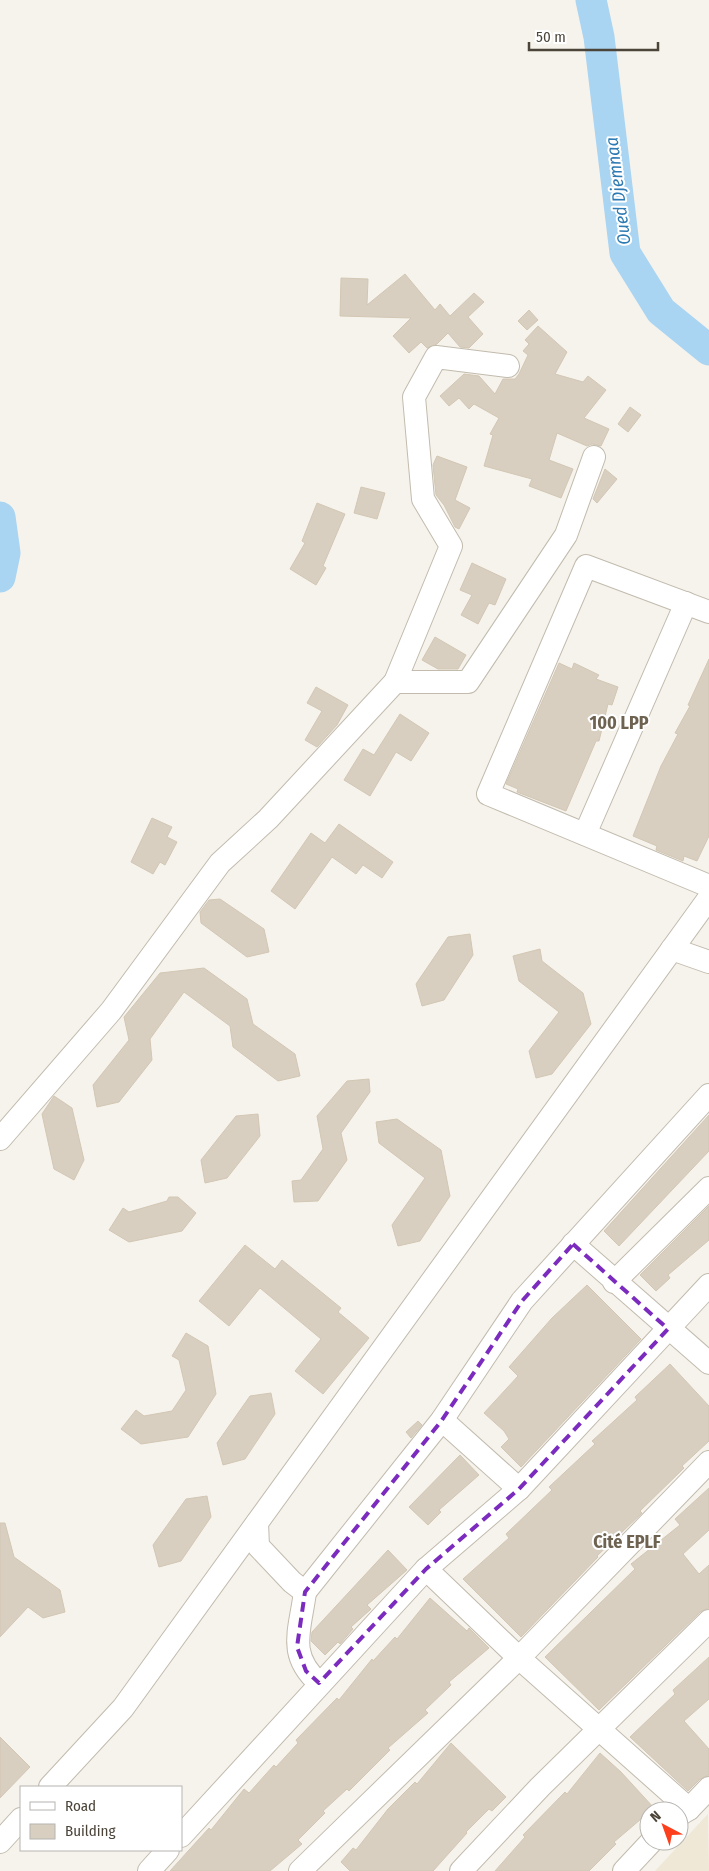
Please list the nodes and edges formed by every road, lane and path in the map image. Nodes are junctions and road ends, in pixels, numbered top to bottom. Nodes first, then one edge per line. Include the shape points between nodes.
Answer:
1 (508, 366) dead end
2 (594, 457) dead end
3 (566, 536) junction
4 (586, 566) junction
5 (686, 603) junction
6 (709, 612) edge
7 (394, 682) junction
8 (585, 834) junction
9 (709, 886) edge
10 (709, 898) edge
11 (672, 950) junction
12 (709, 962) edge
13 (709, 1095) edge
14 (0, 1139) edge
15 (709, 1188) edge
16 (573, 1244) junction
17 (614, 1282) junction
18 (709, 1285) edge
19 (668, 1329) junction
20 (709, 1363) edge
21 (442, 1420) junction
22 (709, 1462) edge
23 (519, 1489) junction
24 (257, 1523) junction
25 (426, 1569) junction
26 (305, 1592) junction
27 (709, 1621) edge
28 (519, 1658) junction
29 (319, 1683) junction
30 (600, 1730) junction
31 (51, 1786) edge
32 (709, 1788) edge
33 (673, 1801) edge
34 (689, 1807) edge
35 (20, 1820) edge
36 (182, 1835) edge
37 (0, 1842) edge
38 (167, 1851) edge
39 (643, 1851) edge
40 (149, 1871) edge
41 (300, 1871) edge
42 (461, 1871) edge
43 (624, 1871) edge

1 - 7 street via 436,357 414,397 423,499 452,546
2 - 3 street
3 - 4 street
3 - 7 street via 468,682
4 - 5 street
4 - 8 street via 488,794
5 - 6 street
5 - 8 street
7 - 14 street via 268,819 220,863 111,1011
8 - 9 street
10 - 11 street
11 - 12 street
11 - 24 street
13 - 16 street
15 - 17 street
16 - 17 street
16 - 21 street via 522,1301
17 - 19 street
18 - 19 street
19 - 20 street
19 - 23 street
21 - 23 street
21 - 26 street
22 - 28 street
23 - 25 street
24 - 26 street via 258,1546
24 - 31 street via 123,1708
25 - 28 street
25 - 29 street
26 - 29 street via 297,1647 301,1663
27 - 30 street
28 - 30 street
28 - 41 street
29 - 36 street
30 - 33 street
30 - 42 street via 540,1787
32 - 34 street
35 - 37 street
38 - 40 street
39 - 43 street

